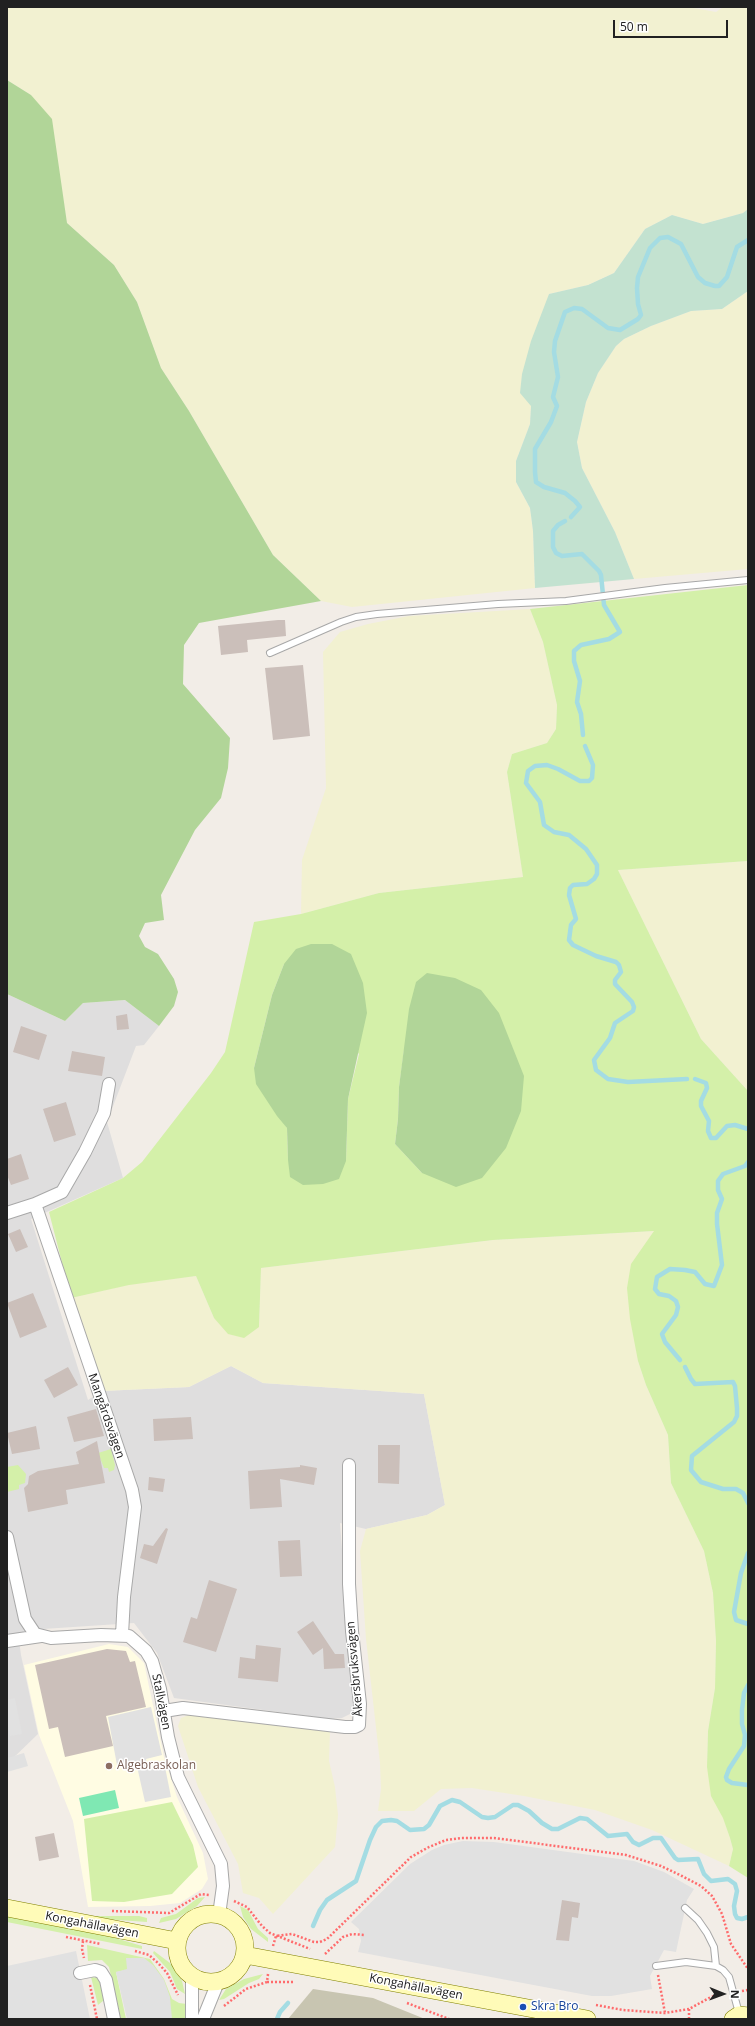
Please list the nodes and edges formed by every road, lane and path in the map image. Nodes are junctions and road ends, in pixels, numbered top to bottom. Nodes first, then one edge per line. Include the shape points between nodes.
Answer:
1 (748, 580) edge
2 (270, 652) dead end
3 (109, 1084) dead end
4 (35, 1204) junction
5 (7, 1213) edge
6 (349, 1465) dead end
7 (7, 1537) edge
8 (122, 1635) junction
9 (41, 1636) junction
10 (7, 1641) edge
11 (164, 1711) junction
12 (222, 1898) junction
13 (7, 1908) edge
14 (685, 1908) dead end
15 (111, 1911) dead end
16 (219, 1915) junction
17 (365, 1935) dead end
18 (276, 1936) junction
19 (64, 1937) dead end
20 (177, 1941) junction
21 (104, 1945) dead end
22 (130, 1949) dead end
23 (311, 1950) dead end
24 (318, 1952) dead end
25 (325, 1954) junction
26 (245, 1955) junction
27 (332, 1956) dead end
28 (268, 1959) junction
29 (656, 1966) joint
30 (716, 1966) junction
31 (748, 1969) edge
32 (80, 1973) dead end
33 (192, 1978) junction
34 (218, 1982) junction
35 (711, 1997) dead end
36 (192, 2000) junction
37 (210, 2002) junction
38 (689, 2009) junction
39 (590, 2012) edge
40 (665, 2013) junction
41 (740, 2016) edge
42 (114, 2019) edge
43 (192, 2019) edge
44 (203, 2019) edge
45 (689, 2019) edge

1 - 2 lane via 585,599 420,609 356,617
3 - 4 street via 104,1113 62,1192
4 - 5 street
4 - 8 street, Mangårdsvägen via 134,1499
6 - 11 street, Åkersbruksvägen via 349,1584 360,1704 359,1725 345,1727 183,1708
7 - 9 street via 25,1618 35,1634
8 - 9 street via 51,1638
8 - 11 street, Stallvägen via 136,1641 152,1661
9 - 10 street
11 - 12 street, Stallvägen via 178,1777 221,1864
12 - 15 path via 201,1894 169,1913
12 - 16 street, Stallvägen
12 - 18 path via 248,1907 262,1926
13 - 20 street, Kongahällavägen
14 - 30 lane via 708,1933 714,1947
16 - 20 street via 204,1915 190,1921
16 - 26 street via 238,1926 245,1940
17 - 25 path via 352,1934 343,1938
18 - 23 path
18 - 28 path
18 - 31 path via 292,1934 320,1942 336,1931 411,1857 446,1840 494,1838 626,1855 682,1876 701,1886 712,1896 722,1914 731,1944
19 - 21 path
20 - 33 street via 179,1962
22 - 36 path via 149,1955 167,1973 180,1998
24 - 25 path
25 - 27 path
26 - 28 street, Kongahällavägen
26 - 34 street via 236,1973
28 - 37 path via 268,1982 246,1989 221,2008
28 - 39 street, Kongahällavägen
29 - 30 lane via 686,1962
29 - 40 path
30 - 41 lane via 729,1978
32 - 42 street via 95,1970 102,1972
33 - 34 street via 200,1982
33 - 36 street
34 - 37 street
35 - 38 path
36 - 43 street
37 - 44 street
38 - 40 path
38 - 45 path
39 - 40 path via 623,2010

